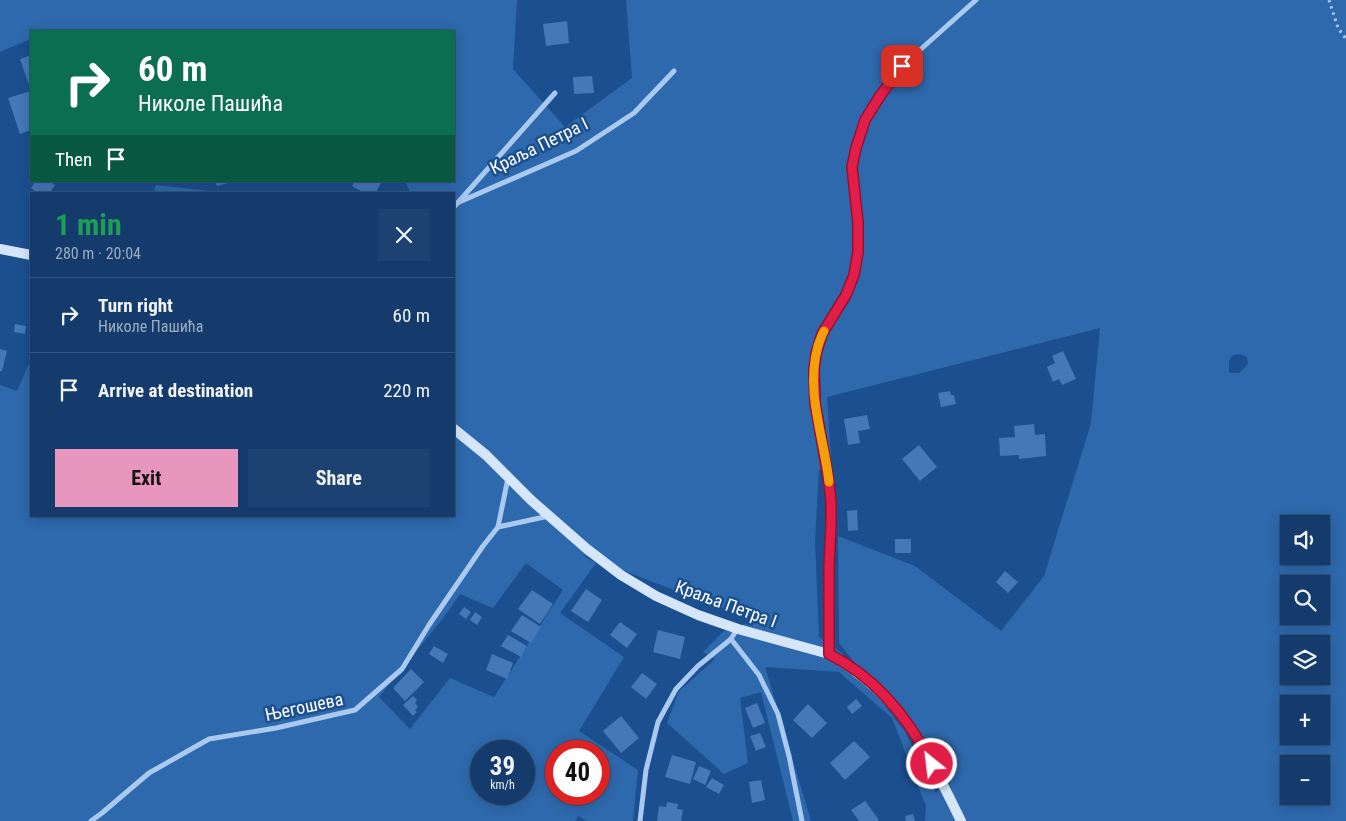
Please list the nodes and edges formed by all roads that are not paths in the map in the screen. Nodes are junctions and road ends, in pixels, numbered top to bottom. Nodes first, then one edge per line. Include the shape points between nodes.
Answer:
1 (976, 0) edge
2 (674, 71) dead end
3 (556, 93) dead end
4 (456, 205) edge
5 (0, 249) edge
6 (30, 255) edge
7 (455, 430) edge
8 (508, 478) junction
9 (550, 516) junction
10 (498, 527) junction
11 (738, 629) junction
12 (731, 639) junction
13 (829, 654) junction
14 (91, 821) edge
15 (640, 821) edge
16 (802, 821) edge
17 (962, 821) edge

1 - 13 street via 902,66 865,120 856,148 852,167 858,223 854,275 846,295 822,334 814,370 815,403 831,501
2 - 4 street, Краља Петра I via 634,113 576,151
3 - 4 street, Краља Петра I
5 - 6 street
7 - 8 street, Краља Петра I
8 - 9 street, Краља Петра I
8 - 10 street, Његошева
9 - 10 street
9 - 11 street, Краља Петра I via 621,575 656,596
10 - 14 street, Његошева via 402,669 355,710 209,739 149,773
11 - 12 street
11 - 13 street, Краља Петра I
12 - 15 street via 676,689 658,722 646,770
12 - 16 street via 759,675 778,714
13 - 17 street, Краља Петра I via 869,682 900,712 923,747

